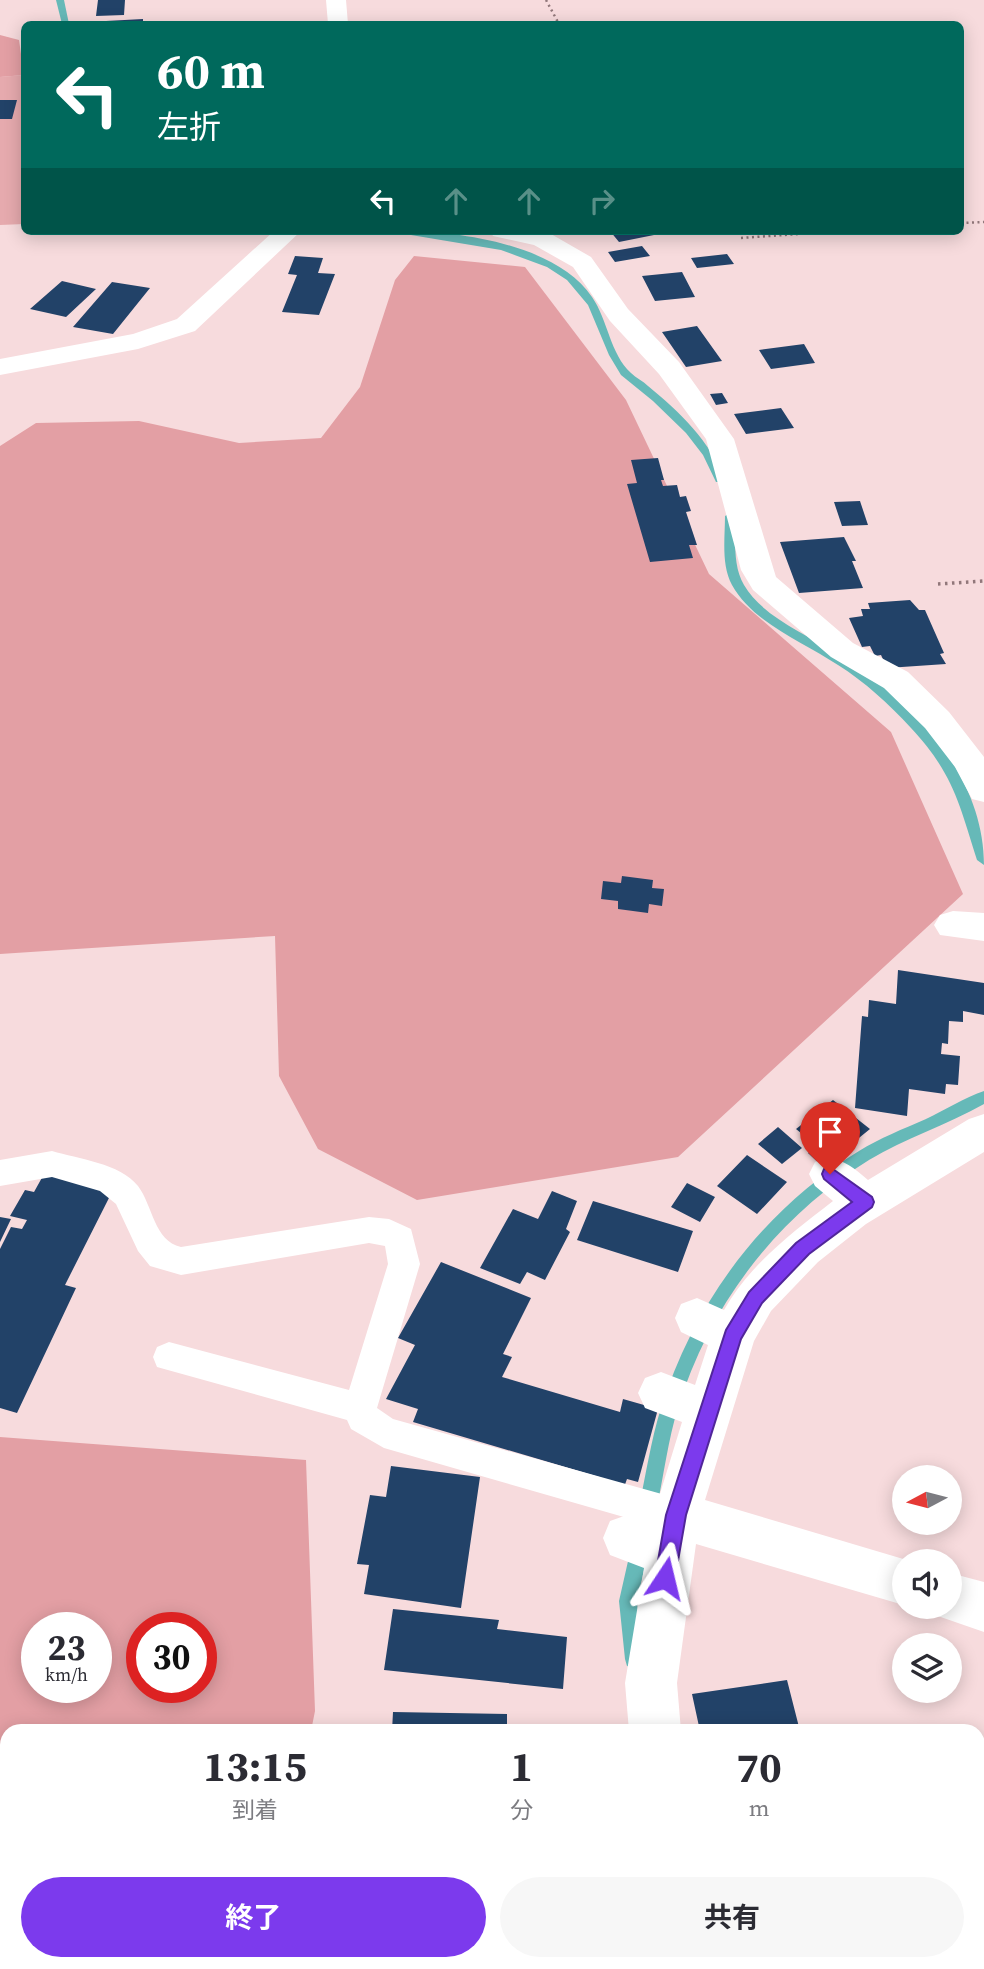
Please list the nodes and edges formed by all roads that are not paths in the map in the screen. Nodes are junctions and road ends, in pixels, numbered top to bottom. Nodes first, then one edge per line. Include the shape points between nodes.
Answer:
1 (336, 0) edge
2 (338, 21) edge
3 (285, 235) edge
4 (522, 235) edge
5 (0, 367) edge
6 (984, 790) edge
7 (984, 1131) edge
8 (0, 1173) edge
9 (830, 1174) dead end
10 (865, 1202) junction
11 (169, 1357) dead end
12 (661, 1393) dead end
13 (360, 1408) junction
14 (708, 1411) junction
15 (652, 1524) junction
16 (892, 1580) edge
17 (962, 1601) edge
18 (984, 1607) edge
19 (650, 1724) edge

1 - 2 street
3 - 5 street via 186,325 138,341
4 - 6 street via 542,239 582,262 720,439 756,570 764,583 842,650 896,680 937,720 970,762
7 - 10 street
8 - 13 lane via 52,1164 110,1181 127,1195 161,1256 181,1261 369,1230 394,1234 400,1240 404,1264
9 - 10 street
10 - 14 street via 803,1249 755,1297 715,1327
11 - 13 lane
12 - 14 street
13 - 15 lane via 363,1418 384,1432
14 - 15 street
15 - 16 street
15 - 19 street
17 - 18 street

